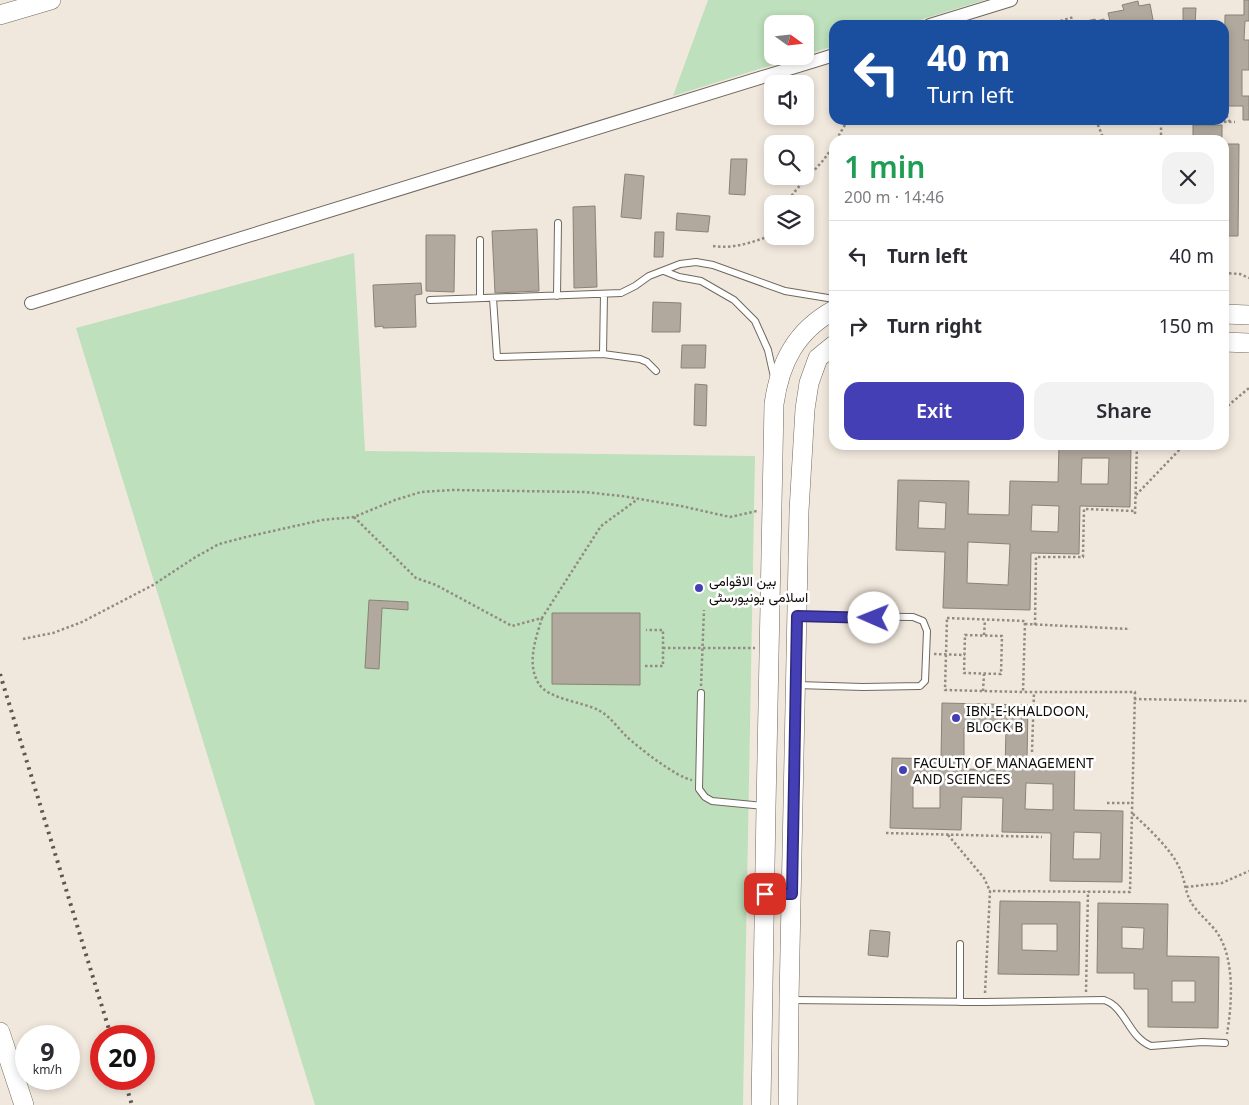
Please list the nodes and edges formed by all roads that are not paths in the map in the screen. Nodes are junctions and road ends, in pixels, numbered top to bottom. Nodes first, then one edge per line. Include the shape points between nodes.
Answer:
1 (51, 0) edge
2 (1011, 0) edge
3 (0, 15) edge
4 (946, 20) edge
5 (829, 57) edge
6 (558, 223) dead end
7 (480, 240) dead end
8 (664, 271) junction
9 (604, 294) junction
10 (558, 296) junction
11 (480, 298) junction
12 (493, 298) junction
13 (829, 298) edge
14 (430, 300) dead end
15 (31, 303) dead end
16 (829, 313) edge
17 (1229, 314) edge
18 (1249, 315) edge
19 (1229, 342) edge
20 (1249, 343) edge
21 (829, 349) edge
22 (603, 354) junction
23 (656, 371) dead end
24 (777, 386) junction
25 (771, 510) junction
26 (799, 511) junction
27 (797, 616) junction
28 (796, 685) junction
29 (701, 693) road end
30 (766, 807) junction
31 (765, 894) junction
32 (792, 894) junction
33 (960, 944) dead end
34 (788, 1000) junction
35 (960, 1002) junction
36 (0, 1032) edge
37 (1225, 1043) road end
38 (24, 1105) edge
39 (762, 1105) edge
40 (788, 1105) edge

1 - 3 street
2 - 4 street
5 - 15 street
6 - 10 lane
7 - 11 lane
8 - 9 lane via 621,293
8 - 13 lane via 696,262 785,291
8 - 24 lane via 701,281 734,300 755,321 768,350
9 - 10 lane
9 - 22 lane
10 - 12 lane
11 - 12 lane
11 - 14 lane
12 - 22 lane via 497,357
16 - 24 street via 797,340
17 - 18 street
19 - 20 street
21 - 26 street via 818,358 809,383
22 - 23 lane via 640,359
24 - 25 street
25 - 26 street
25 - 30 street
26 - 27 street
27 - 28 street
27 - 28 lane via 919,618 928,631 925,681 916,687
28 - 32 street
29 - 30 lane via 699,789 712,801
30 - 31 street
31 - 32 street
31 - 39 street
32 - 34 street
33 - 35 lane
34 - 35 lane
34 - 40 street
35 - 37 lane via 1104,1000 1112,1003 1130,1029 1151,1046
36 - 38 street

